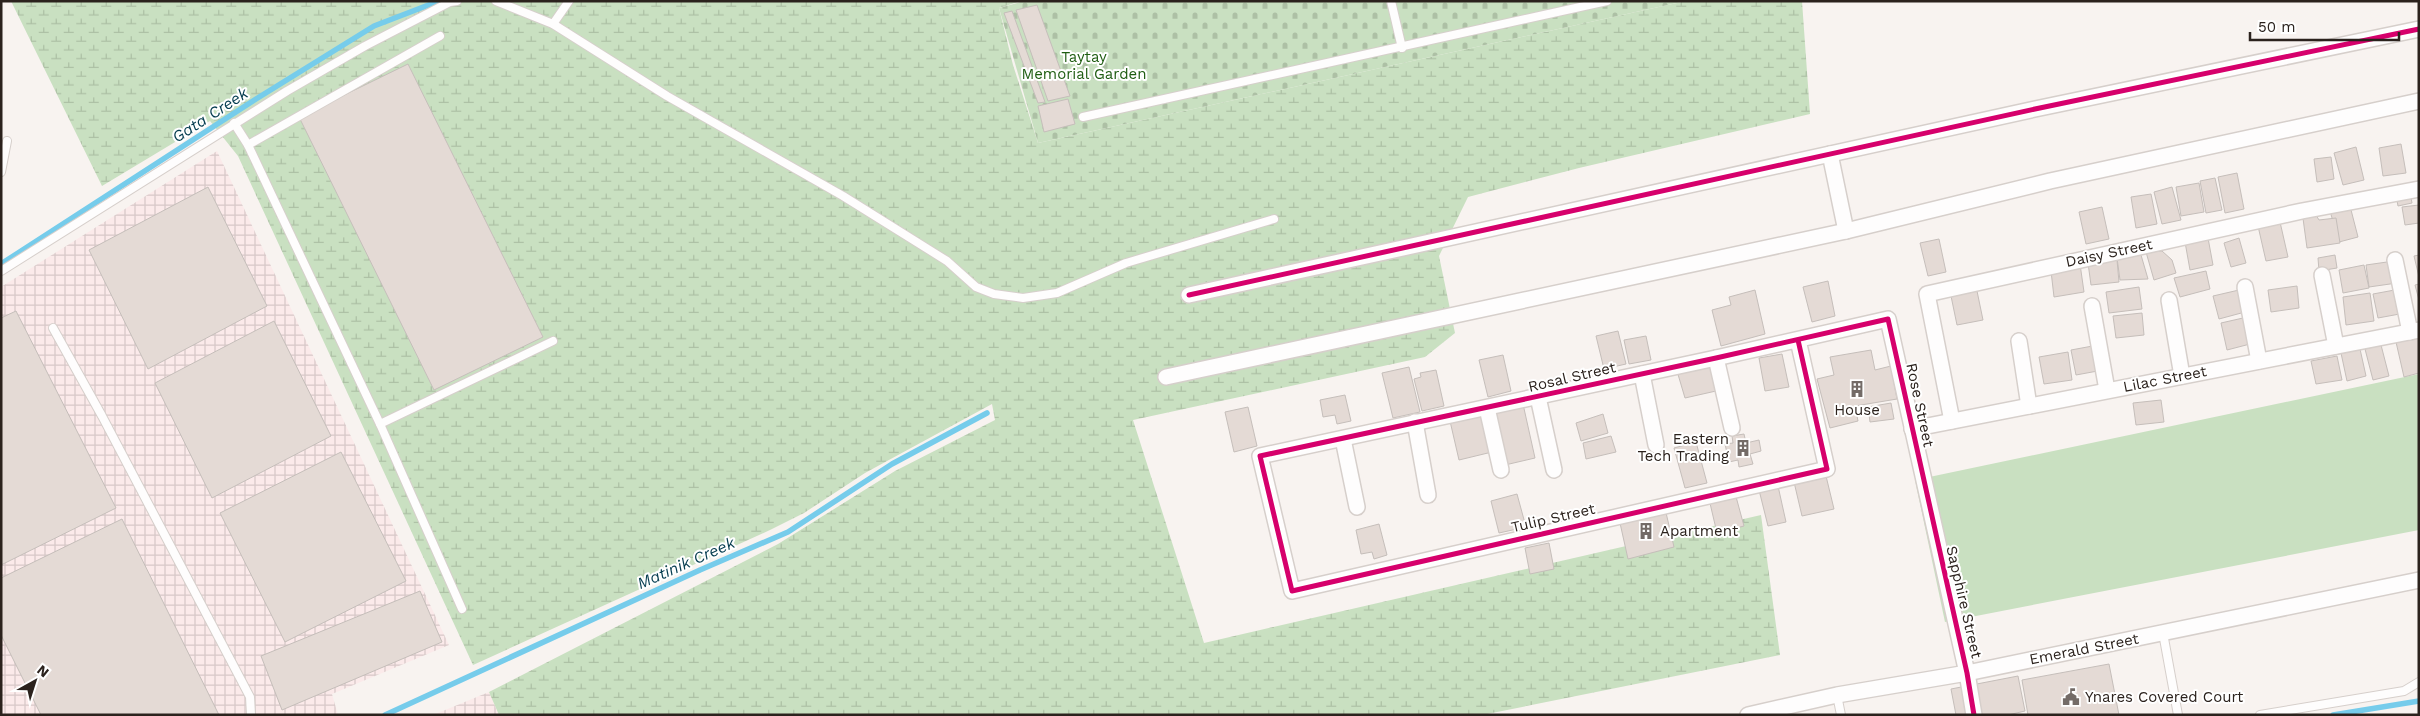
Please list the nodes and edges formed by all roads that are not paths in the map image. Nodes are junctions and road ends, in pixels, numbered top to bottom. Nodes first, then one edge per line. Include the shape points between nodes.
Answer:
1 (457, 1) edge
2 (496, 1) edge
3 (569, 1) edge
4 (1391, 1) edge
5 (1606, 1) edge
6 (553, 24) junction
7 (2419, 29) edge
8 (440, 36) dead end
9 (1402, 48) junction
10 (2419, 101) edge
11 (1083, 117) dead end
12 (234, 123) junction
13 (7, 140) dead end
14 (248, 145) junction
15 (1830, 154) junction
16 (1, 172) edge
17 (2419, 189) edge
18 (1274, 219) dead end
19 (1846, 231) junction
20 (2396, 260) dead end
21 (1, 271) edge
22 (2322, 274) dead end
23 (2245, 287) dead end
24 (1189, 295) dead end
25 (2169, 300) dead end
26 (2092, 306) dead end
27 (1888, 319) joint
28 (53, 328) dead end
29 (2414, 331) edge
30 (1798, 340) junction
31 (553, 341) dead end
32 (2019, 341) dead end
33 (2336, 346) junction
34 (1716, 358) junction
35 (2259, 362) junction
36 (1642, 374) junction
37 (2182, 376) junction
38 (1166, 377) dead end
39 (2107, 390) junction
40 (1538, 397) junction
41 (2030, 406) junction
42 (1487, 408) junction
43 (1952, 421) junction
44 (1414, 422) junction
45 (380, 424) junction
46 (1732, 428) dead end
47 (1912, 429) junction
48 (1343, 439) junction
49 (1656, 444) dead end
50 (1260, 456) joint
51 (1501, 470) dead end
52 (1554, 470) dead end
53 (1428, 495) dead end
54 (1928, 496) joint
55 (1358, 507) dead end
56 (2419, 580) edge
57 (462, 610) dead end
58 (2162, 633) junction
59 (1967, 673) junction
60 (2419, 682) edge
61 (1837, 695) junction
62 (251, 715) edge
63 (1748, 715) edge
64 (1841, 715) edge
65 (1974, 715) edge
66 (2178, 715) edge
67 (2260, 715) edge

1 - 12 lane via 365,46
2 - 6 lane
3 - 6 lane
4 - 9 lane
5 - 9 lane
6 - 18 lane via 668,96 843,196 947,262 976,287 994,294 1023,298 1057,293 1126,263
7 - 15 street
8 - 14 lane
9 - 11 lane
10 - 19 street via 2050,181
12 - 14 lane
12 - 21 lane
13 - 16 lane
14 - 45 lane
15 - 19 street
15 - 24 street
17 - 43 street, Daisy Street via 2302,211 1927,294
19 - 38 street
20 - 29 street
22 - 33 street
23 - 35 street
25 - 37 street
26 - 39 street
27 - 30 street, Rosal Street
27 - 47 street, Rose Street
28 - 62 lane via 250,698
29 - 33 street, Lilac Street
30 - 34 street, Rosal Street
30 - 50 street, Tulip Street via 1827,469 1292,591
31 - 45 lane
32 - 41 street
33 - 35 street, Lilac Street
34 - 36 street, Rosal Street
34 - 46 street
35 - 37 street, Lilac Street
36 - 40 street, Rosal Street
36 - 49 street
37 - 39 street, Lilac Street
39 - 41 street, Lilac Street
40 - 42 street, Rosal Street
40 - 52 street
41 - 43 street, Lilac Street
42 - 44 street, Rosal Street
42 - 51 street
43 - 47 street, Lilac Street
44 - 48 street, Rosal Street
44 - 53 street
45 - 57 lane
47 - 54 street, Rose Street
48 - 50 street, Rosal Street
48 - 55 street
54 - 59 street, Sapphire Street
56 - 58 street, Emerald Street
58 - 59 street, Emerald Street
58 - 66 lane
59 - 61 street, Emerald Street
59 - 65 street, Sapphire Street
60 - 67 lane via 2404,691
61 - 63 street, Emerald Street
61 - 64 lane

